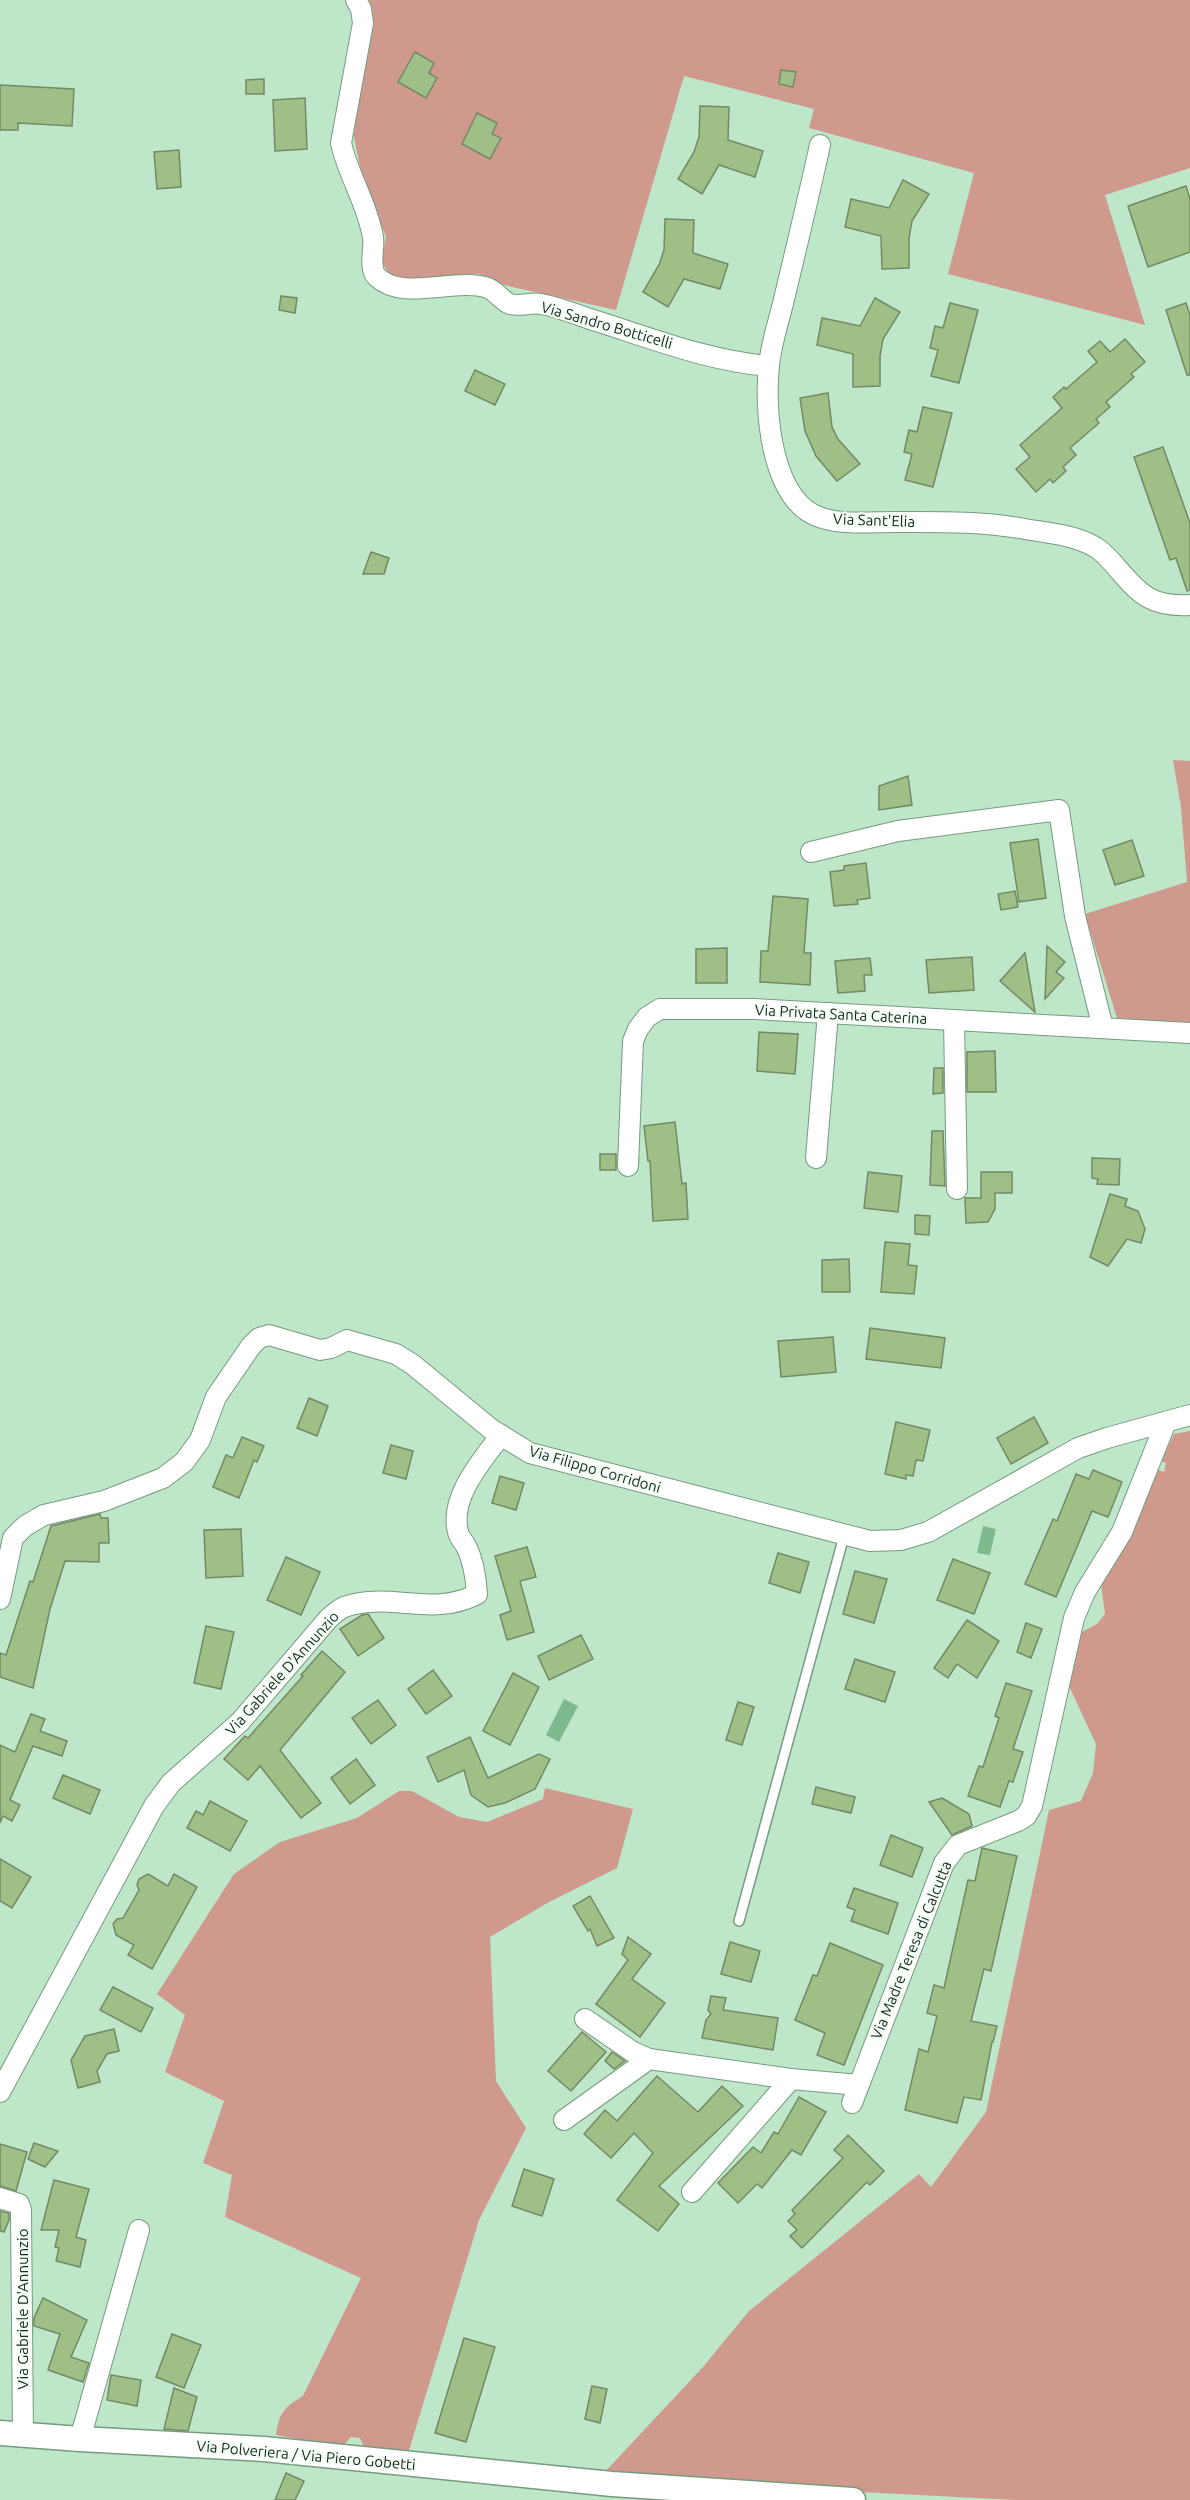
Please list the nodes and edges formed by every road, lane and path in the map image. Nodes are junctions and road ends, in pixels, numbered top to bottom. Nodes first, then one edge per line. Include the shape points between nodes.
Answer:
1 (356, 0) edge
2 (820, 145) dead end
3 (768, 366) junction
4 (1190, 605) edge
5 (811, 852) dead end
6 (828, 1013) junction
7 (954, 1020) junction
8 (1103, 1028) junction
9 (1190, 1033) edge
10 (816, 1158) dead end
11 (628, 1166) dead end
12 (957, 1189) dead end
13 (1190, 1416) edge
14 (1166, 1422) junction
15 (501, 1436) junction
16 (844, 1536) junction
17 (0, 1599) edge
18 (740, 1921) dead end
19 (585, 2019) dead end
20 (649, 2059) junction
21 (791, 2079) junction
22 (0, 2092) edge
23 (564, 2120) dead end
24 (692, 2192) dead end
25 (0, 2198) edge
26 (139, 2230) dead end
27 (11, 2434) edge
28 (80, 2439) junction
29 (607, 2492) edge
30 (853, 2500) edge

1 - 3 street, Via Sandro Botticelli via 362,9 363,23 341,143 373,239 376,276 409,288 489,288 510,304 541,304 717,359
2 - 3 street, Via Sant'Elia
3 - 4 street, Via Sant'Elia via 769,421 781,478 790,494 820,518 1011,526 1083,541 1109,558 1142,595 1172,606
5 - 8 street via 898,831 1059,810 1075,916
6 - 7 street, Via Privata Santa Caterina
6 - 10 street
6 - 11 street, Via Privata Santa Caterina via 660,1009 647,1017 633,1041
7 - 8 street, Via Privata Santa Caterina
7 - 12 street
8 - 9 street, Via Privata Santa Caterina
13 - 14 street, Via Filippo Corridoni
14 - 16 street, Via Filippo Corridoni via 1078,1448 928,1532 901,1540 870,1541
14 - 21 street, Via Madre Teresa di Calcutta via 1122,1532 1085,1592 1074,1618 1032,1806 1018,1821 958,1845 944,1863 855,2094
15 - 16 street, Via Filippo Corridoni via 548,1459
15 - 17 street, Via Filippo Corridoni via 396,1354 347,1340 320,1350 269,1335 259,1338 216,1397 200,1440 184,1462 163,1478 104,1501 44,1515 25,1526 13,1538
15 - 22 street, Via Gabriele D'Annunzio via 480,1463 458,1507 458,1533 468,1548 477,1594 462,1602 430,1606 363,1603 343,1607 329,1618 240,1722 171,1784 154,1806
16 - 18 lane
19 - 20 street, Via Madre Teresa di Calcutta
20 - 21 street, Via Madre Teresa di Calcutta
20 - 23 street
21 - 24 street
25 - 27 street, Via Gabriele D'Annunzio via 19,2204 21,2210
26 - 28 street
27 - 28 street, Via Polveriera / Via Piero Gobetti
28 - 29 street, Via Polveriera / Via Piero Gobetti via 264,2449
29 - 30 street, Via Polveriera / Via Piero Gobetti

